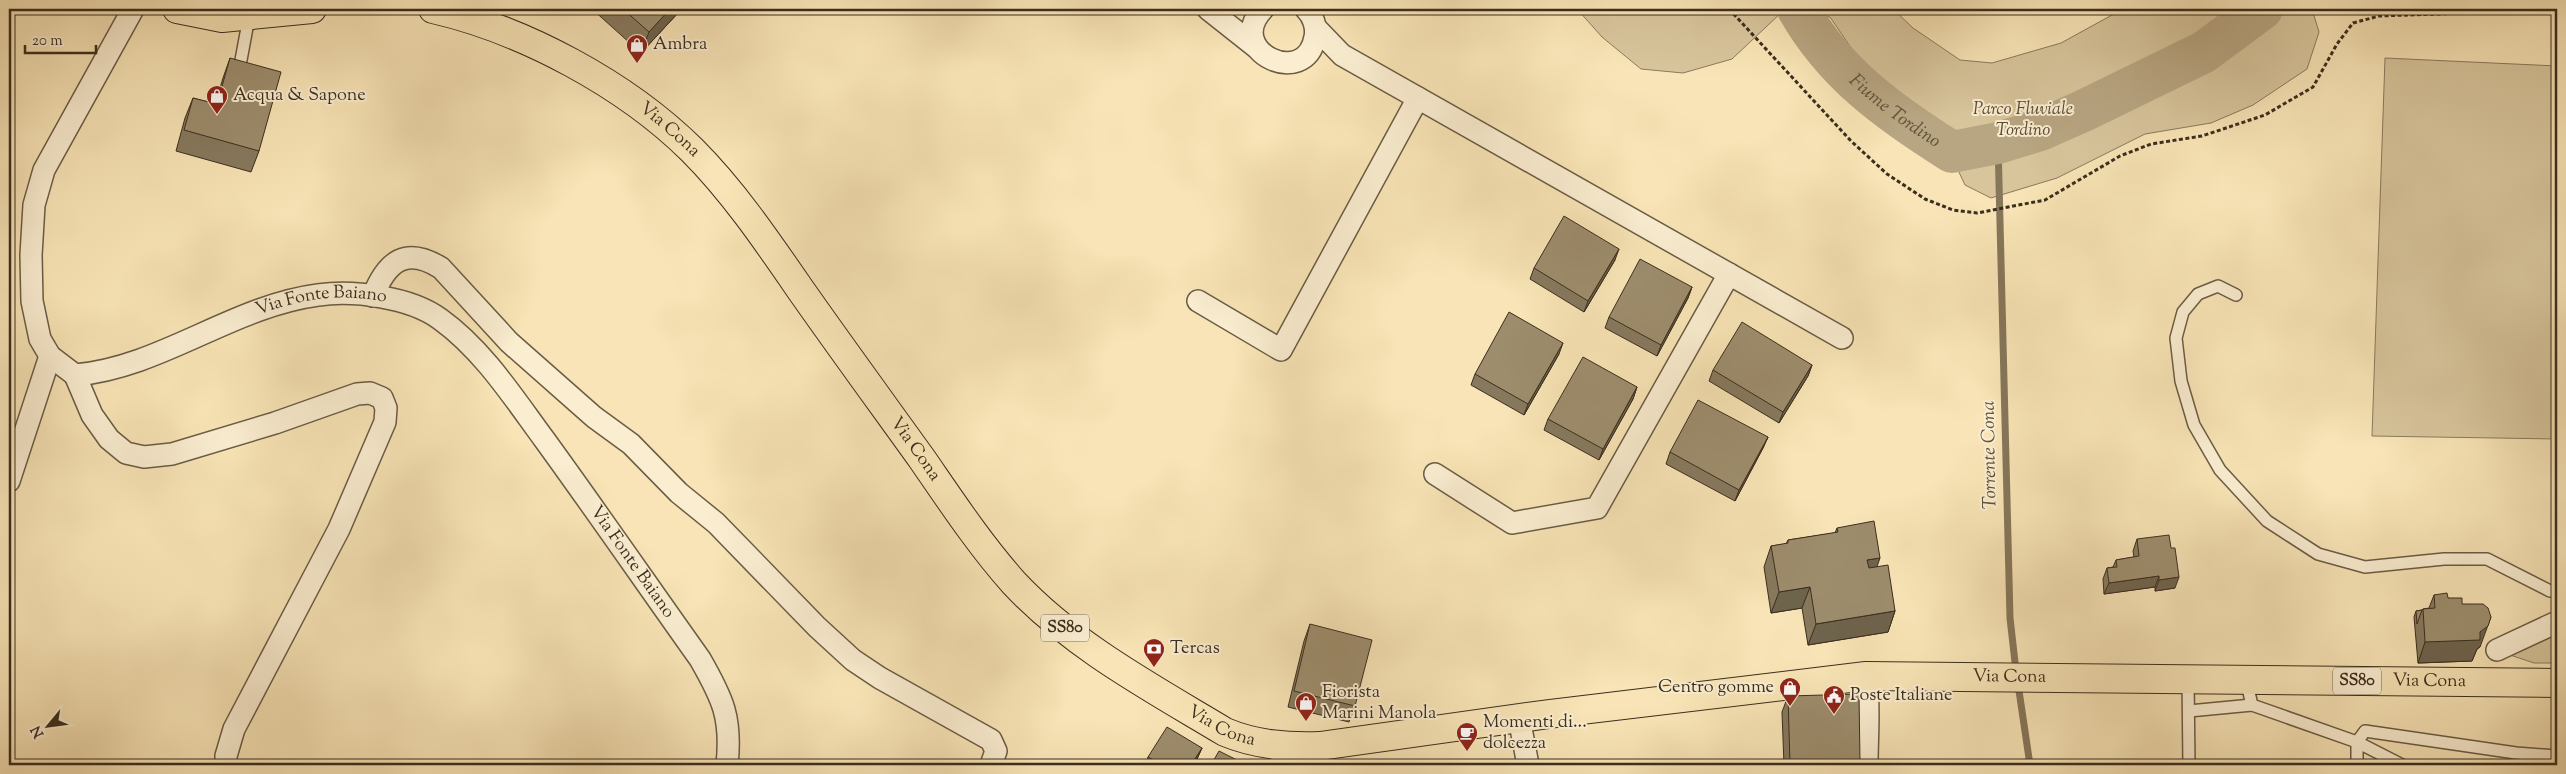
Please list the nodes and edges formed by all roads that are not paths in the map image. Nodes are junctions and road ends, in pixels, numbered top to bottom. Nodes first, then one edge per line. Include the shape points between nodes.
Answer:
1 (133, 9) edge
2 (177, 9) edge
3 (312, 9) edge
4 (433, 9) edge
5 (1306, 9) edge
6 (1261, 11) edge
7 (259, 14) edge
8 (1216, 15) edge
9 (468, 16) edge
10 (1316, 28) junction
11 (1256, 46) junction
12 (1309, 52) junction
13 (1342, 55) junction
14 (240, 60) edge
15 (1418, 98) junction
16 (1729, 274) junction
17 (2236, 295) dead end
18 (373, 296) junction
19 (1198, 301) dead end
20 (1842, 338) dead end
21 (50, 356) junction
22 (75, 375) junction
23 (1435, 474) dead end
24 (9, 481) edge
25 (2557, 590) edge
26 (2557, 622) edge
27 (2497, 650) dead end
28 (1876, 676) junction
29 (2188, 679) junction
30 (2557, 683) edge
31 (2249, 692) junction
32 (2189, 711) junction
33 (1519, 718) junction
34 (2357, 742) junction
35 (1284, 756) edge
36 (2557, 756) edge
37 (226, 765) edge
38 (727, 765) edge
39 (991, 765) edge
40 (1528, 765) edge
41 (1867, 765) edge
42 (2189, 765) edge
43 (2357, 765) edge
44 (2402, 765) edge

1 - 21 street via 44,170 34,205 32,301 40,339
2 - 7 main road via 222,18
3 - 7 main road
4 - 9 main road, Via Cona / SS80
5 - 10 street
6 - 8 street
6 - 11 street via 1253,29
7 - 14 lane
8 - 11 street
9 - 35 main road, Via Cona / SS80 via 572,64 629,99 692,150 772,250 991,555 1043,610 1119,668 1225,732
10 - 12 street
10 - 13 street
11 - 12 street via 1263,55 1281,63 1291,62
12 - 13 street
13 - 15 street
15 - 16 street
15 - 19 street via 1281,350
16 - 20 street
16 - 23 street via 1597,508 1512,523
17 - 25 lane via 2218,286 2198,294 2182,312 2176,338 2181,381 2194,425 2220,470 2267,521 2318,554 2365,567 2444,559 2487,559 2550,591
18 - 22 street, Via Fonte Baiano via 319,295 285,302 142,358 95,373
18 - 38 street, Via Fonte Baiano via 405,302 439,318 484,360 562,465 719,692 729,739
18 - 39 street via 380,277 399,260 413,256 441,268 522,354 594,418 631,444 680,493 716,523 853,660 991,740 996,751
21 - 22 street
21 - 24 street
22 - 37 street via 92,415 109,439 126,453 144,457 180,452 356,394 370,393 382,398 386,408 385,422 339,529 234,729
26 - 27 street
28 - 29 main road, Via Cona / SS80
28 - 33 main road, Via Cona / SS80
28 - 41 street via 1867,732
29 - 31 main road, Via Cona / SS80
29 - 32 lane
30 - 31 main road, Via Cona / SS80
31 - 32 lane
31 - 34 lane
32 - 42 lane
33 - 35 main road, Via Cona / SS80 via 1320,746
33 - 40 street
34 - 36 lane via 2365,731
34 - 43 lane
34 - 44 lane

